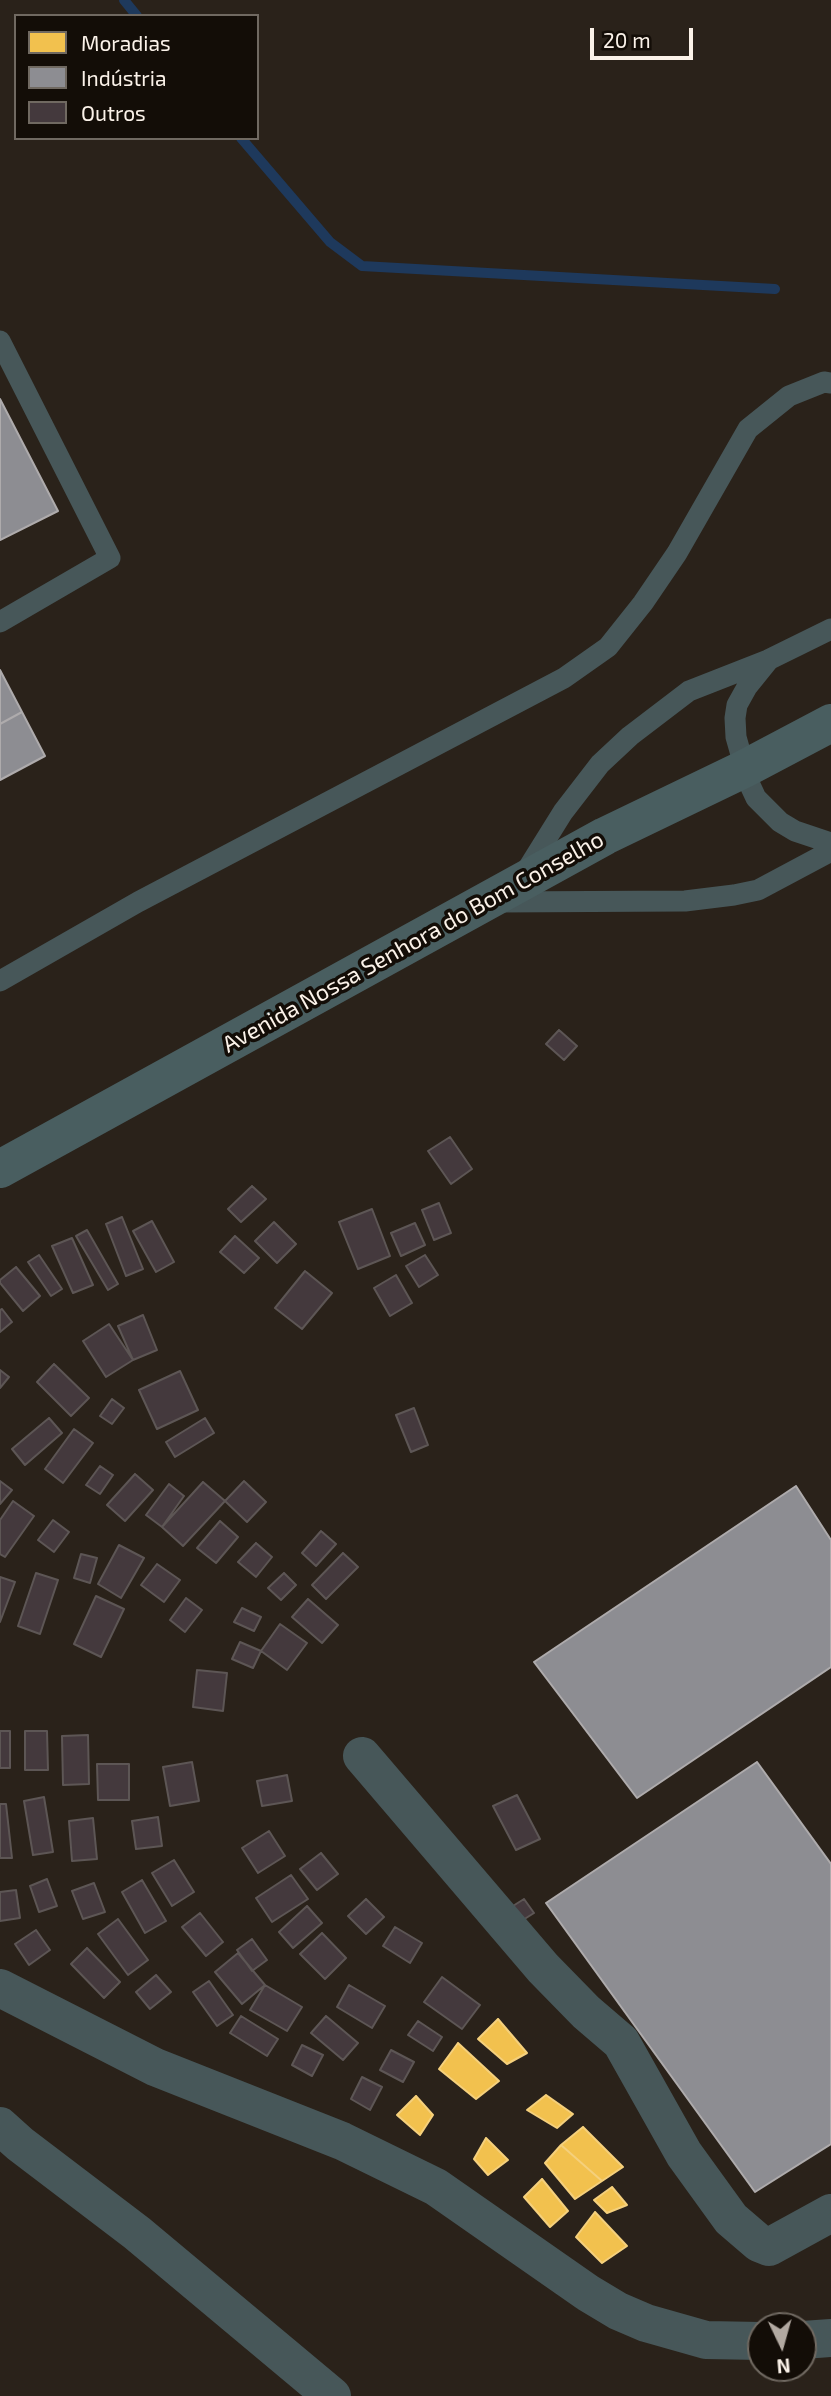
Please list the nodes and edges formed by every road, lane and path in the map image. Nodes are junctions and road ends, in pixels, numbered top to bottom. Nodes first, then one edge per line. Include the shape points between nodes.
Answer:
1 (0, 341) edge
2 (831, 383) edge
3 (0, 622) edge
4 (831, 629) edge
5 (768, 660) junction
6 (831, 723) edge
7 (744, 769) junction
8 (831, 843) edge
9 (831, 851) edge
10 (518, 883) junction
11 (485, 902) junction
12 (3, 972) edge
13 (0, 1170) edge
14 (362, 1756) dead end
15 (0, 1988) edge
16 (0, 2126) edge
17 (831, 2214) edge
18 (747, 2341) edge
19 (332, 2396) edge

1 - 3 lane via 110,558
2 - 12 lane via 789,396 748,429 677,553 608,647 564,678
4 - 5 lane
5 - 7 lane via 737,705 735,727
5 - 10 lane via 689,691 630,736 600,764 563,812
6 - 7 main road, Avenida Nossa Senhora do Bom Conselho
7 - 8 lane via 753,792 769,813 795,831
7 - 10 main road, Avenida Nossa Senhora do Bom Conselho
9 - 11 lane via 758,890 734,895 685,901
10 - 11 main road, Avenida Nossa Senhora do Bom Conselho
11 - 13 main road, Avenida Nossa Senhora do Bom Conselho
14 - 17 street via 543,1968 621,2042 684,2154 731,2220 769,2247
15 - 18 street via 155,2067 342,2141 436,2187 618,2311 706,2340
16 - 19 street

